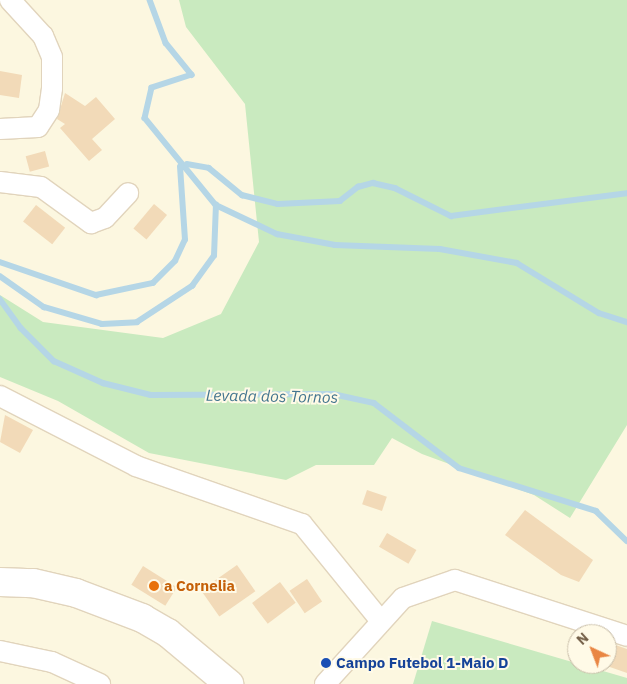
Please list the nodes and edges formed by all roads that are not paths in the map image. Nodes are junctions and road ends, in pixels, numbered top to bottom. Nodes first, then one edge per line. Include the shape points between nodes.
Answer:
1 (10, 0) edge
2 (0, 129) edge
3 (0, 182) edge
4 (128, 193) dead end
5 (0, 396) edge
6 (0, 582) edge
7 (380, 620) junction
8 (627, 636) edge
9 (0, 651) edge
10 (100, 684) edge
11 (229, 684) edge
12 (325, 684) edge

1 - 2 street via 43,36 52,57 52,88 49,110 38,127
3 - 4 street via 41,187 91,223 105,218
5 - 7 street via 136,466 302,524
6 - 11 main road via 33,583 76,593 142,618 168,633
7 - 8 street via 403,598 455,580
7 - 12 street
9 - 10 street via 52,662

